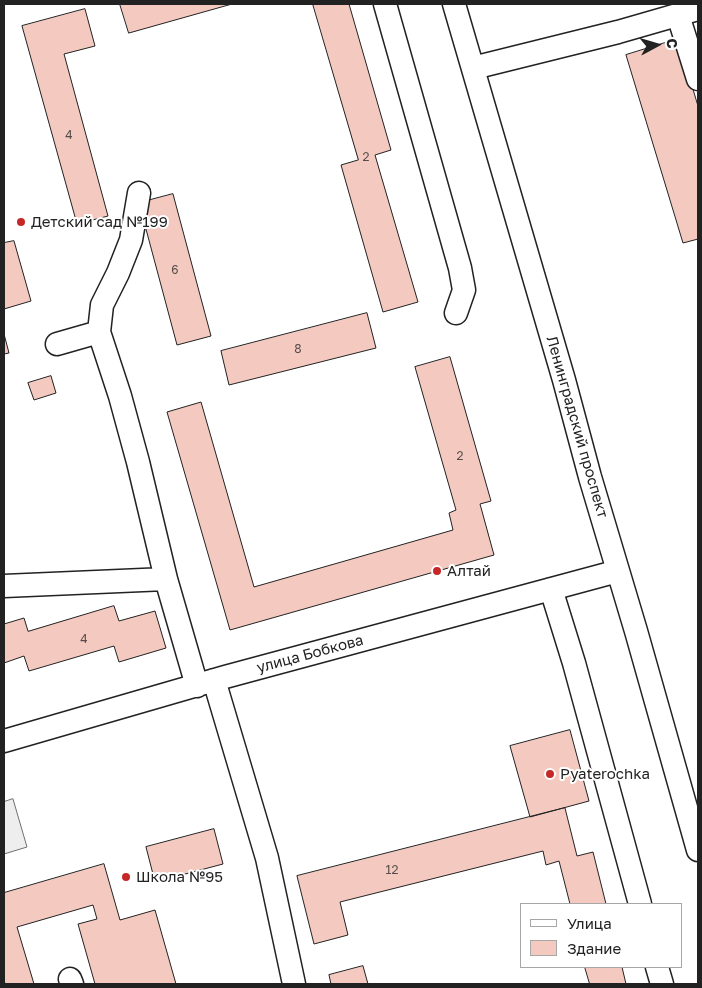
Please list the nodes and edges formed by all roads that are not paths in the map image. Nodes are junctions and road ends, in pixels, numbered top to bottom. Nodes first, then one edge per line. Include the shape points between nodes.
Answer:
1 (385, 4) edge
2 (454, 4) edge
3 (688, 12) edge
4 (473, 68) junction
5 (698, 79) edge
6 (139, 193) dead end
7 (456, 313) dead end
8 (99, 332) junction
9 (57, 344) dead end
10 (618, 571) junction
11 (166, 579) junction
12 (4, 586) edge
13 (551, 588) junction
14 (205, 683) junction
15 (4, 741) edge
16 (698, 850) edge
17 (640, 903) edge
18 (657, 968) edge
19 (294, 984) edge
20 (662, 984) edge

1 - 7 street via 460,268 464,290
2 - 4 street, Ленинградский проспект
3 - 4 street
3 - 5 street
4 - 10 street, Ленинградский проспект
6 - 8 street via 131,240 102,305
8 - 9 street
8 - 11 street via 120,396
10 - 13 street, улица Бобкова
10 - 16 street, Ленинградский проспект
11 - 12 street
11 - 14 street
13 - 14 street, улица Бобкова
13 - 17 street
14 - 15 street, улица Бобкова
14 - 19 street via 267,858
18 - 20 street

